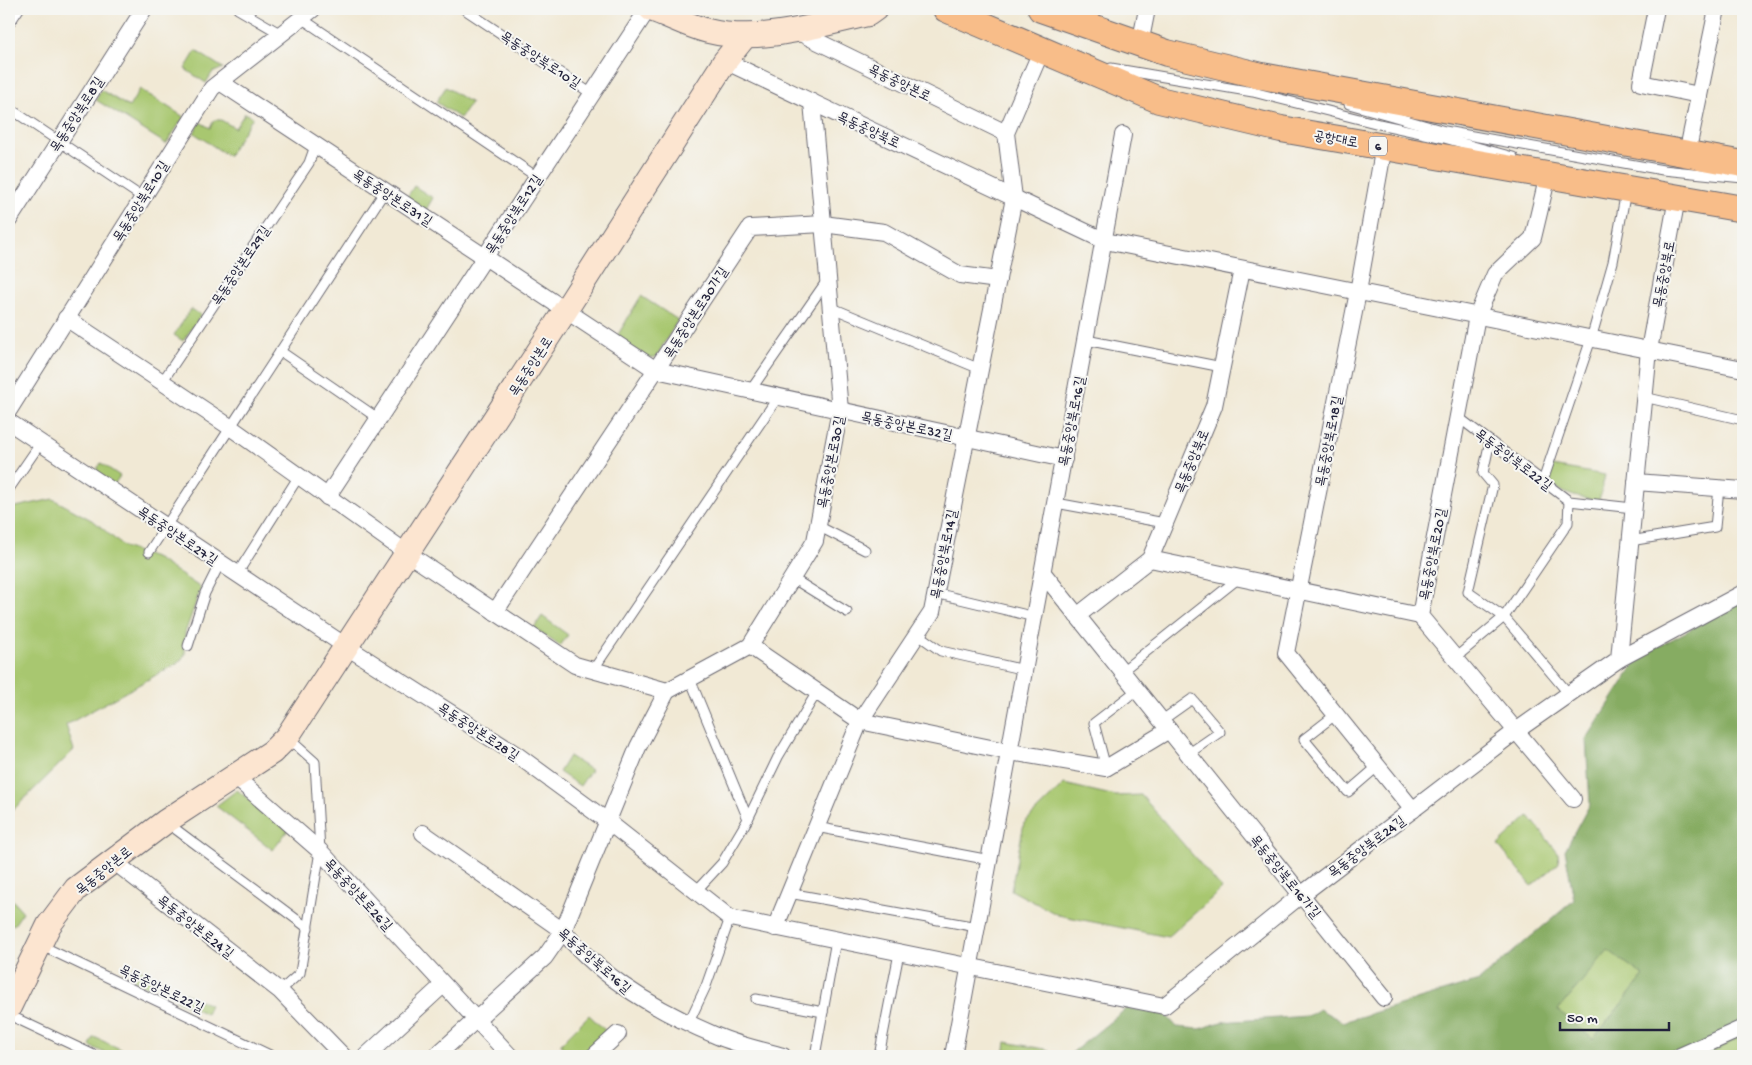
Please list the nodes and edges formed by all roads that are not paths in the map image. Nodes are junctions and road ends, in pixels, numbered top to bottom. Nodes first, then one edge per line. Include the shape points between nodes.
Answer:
1 (19, 9) edge
2 (144, 9) edge
3 (238, 9) edge
4 (464, 9) edge
5 (649, 9) edge
6 (875, 9) edge
7 (946, 9) edge
8 (1041, 9) edge
9 (1147, 9) edge
10 (1656, 9) edge
11 (1717, 9) edge
12 (307, 14) edge
13 (9, 24) edge
14 (794, 30) junction
15 (281, 34) junction
16 (745, 36) junction
17 (1140, 44) junction
18 (1042, 49) junction
19 (725, 61) junction
20 (1072, 62) junction
21 (1262, 76) junction
22 (220, 82) junction
23 (592, 94) junction
24 (1700, 95) junction
25 (812, 102) junction
26 (9, 108) edge
27 (1006, 134) junction
28 (1123, 135) dead end
29 (58, 141) junction
30 (315, 146) junction
31 (1384, 146) junction
32 (1687, 154) junction
33 (1521, 159) dead end
34 (1743, 164) edge
35 (1539, 168) junction
36 (537, 177) junction
37 (1743, 178) edge
38 (1626, 189) junction
39 (385, 191) junction
40 (142, 197) junction
41 (1014, 198) junction
42 (1677, 198) junction
43 (1743, 209) edge
44 (9, 220) edge
45 (823, 224) junction
46 (1105, 241) junction
47 (484, 258) junction
48 (1242, 269) junction
49 (828, 279) junction
50 (998, 280) junction
51 (1358, 292) junction
52 (830, 307) junction
53 (565, 311) junction
54 (1477, 316) junction
55 (66, 318) junction
56 (1591, 339) junction
57 (1086, 340) junction
58 (1648, 350) junction
59 (280, 351) junction
60 (1222, 367) junction
61 (980, 369) junction
62 (656, 370) junction
63 (1743, 370) edge
64 (162, 382) junction
65 (750, 391) junction
66 (778, 397) junction
67 (1644, 397) junction
68 (9, 410) edge
69 (840, 410) junction
70 (1458, 417) junction
71 (379, 419) junction
72 (1743, 420) edge
73 (9, 422) edge
74 (230, 427) junction
75 (966, 438) junction
76 (1490, 441) junction
77 (40, 444) junction
78 (1064, 459) junction
79 (299, 476) junction
80 (1543, 481) junction
81 (1636, 482) junction
82 (1719, 488) junction
83 (9, 489) edge
84 (1743, 490) edge
85 (327, 497) junction
86 (1569, 501) junction
87 (1056, 503) junction
88 (1633, 508) junction
89 (1165, 523) junction
90 (818, 526) junction
91 (166, 527) junction
92 (1630, 541) junction
93 (865, 550) dead end
94 (149, 552) dead end
95 (407, 553) junction
96 (1150, 559) junction
97 (220, 563) junction
98 (1043, 573) junction
99 (237, 574) junction
100 (792, 578) junction
101 (1239, 578) junction
102 (1298, 590) junction
103 (935, 593) junction
104 (1743, 593) edge
105 (495, 612) junction
106 (848, 612) dead end
107 (1077, 616) junction
108 (1420, 616) junction
109 (1035, 617) junction
110 (1504, 617) junction
111 (917, 634) junction
112 (188, 646) dead end
113 (750, 646) junction
114 (347, 647) junction
115 (1455, 658) junction
116 (1619, 659) junction
117 (593, 670) junction
118 (1025, 670) junction
119 (1122, 671) junction
120 (690, 679) junction
121 (1137, 690) junction
122 (667, 691) junction
123 (817, 692) junction
124 (1569, 694) junction
125 (1335, 714) junction
126 (860, 721) junction
127 (1165, 726) junction
128 (1516, 731) junction
129 (287, 737) junction
130 (1010, 752) junction
131 (1188, 754) junction
132 (1377, 767) junction
133 (1106, 768) junction
134 (234, 776) junction
135 (1574, 799) dead end
136 (1413, 810) junction
137 (748, 819) junction
138 (607, 821) junction
139 (166, 822) junction
140 (816, 827) junction
141 (423, 833) dead end
142 (320, 851) junction
143 (112, 860) junction
144 (990, 860) junction
145 (696, 892) junction
146 (789, 893) junction
147 (1301, 895) junction
148 (730, 918) junction
149 (977, 927) junction
150 (308, 928) junction
151 (775, 928) junction
152 (563, 931) junction
153 (836, 940) junction
154 (40, 944) junction
155 (899, 953) junction
156 (970, 967) junction
157 (442, 985) junction
158 (280, 991) junction
159 (1384, 998) dead end
160 (756, 999) dead end
161 (9, 1007) edge
162 (823, 1012) junction
163 (9, 1015) edge
164 (475, 1020) junction
165 (689, 1022) junction
166 (1743, 1028) edge
167 (618, 1034) dead end
168 (96, 1056) edge
169 (272, 1056) edge
170 (343, 1056) edge
171 (366, 1056) edge
172 (436, 1056) edge
173 (510, 1056) edge
174 (594, 1056) edge
175 (784, 1056) edge
176 (814, 1056) edge
177 (879, 1056) edge
178 (953, 1056) edge
179 (1680, 1056) edge

1 - 13 lane
2 - 29 street, 목동중앙북로8길
3 - 15 lane
4 - 23 lane, 목동중앙북로10길
5 - 16 street via 708,31
5 - 23 street, 목동중앙북로12길
6 - 14 street via 868,14
7 - 18 main road, 공항대로 / 6
8 - 17 main road
9 - 17 street
10 - 24 street via 1642,83
11 - 24 street
12 - 15 street, 목동중앙북로10길
12 - 36 lane, 목동중앙북로10길
14 - 16 street
14 - 27 street, 목동중앙본로
15 - 22 street, 목동중앙북로10길
16 - 19 street, 목동중앙본로
17 - 21 main road
18 - 20 main road, 공항대로 / 6
18 - 27 street
19 - 25 street, 목동중앙북로
19 - 53 street, 목동중앙본로
20 - 31 main road, 공항대로 / 6 via 1159,100 1281,129
20 - 33 lane via 1253,92
21 - 32 main road
21 - 37 lane via 1445,131 1663,170
22 - 30 street, 목동중앙본로31길
22 - 40 street, 목동중앙북로10길 via 212,88
23 - 36 street, 목동중앙북로12길
24 - 32 street
25 - 41 street, 목동중앙북로
25 - 45 street, 목동중앙본로30길
26 - 29 lane
27 - 41 street
28 - 46 street
29 - 40 lane
29 - 44 street, 목동중앙북로8길
30 - 39 street, 목동중앙본로31길
30 - 64 lane, 목동중앙본로29길 via 309,163
31 - 35 main road, 공항대로 / 6
31 - 51 street
32 - 34 main road
35 - 38 main road, 공항대로 / 6
35 - 54 street via 1533,238 1495,274
36 - 47 street, 목동중앙북로12길
38 - 42 main road, 공항대로 / 6
38 - 56 lane via 1613,262
39 - 47 street, 목동중앙본로31길
39 - 59 lane
40 - 55 street, 목동중앙북로10길
41 - 46 street, 목동중앙북로
41 - 50 street, 목동중앙북로14길
42 - 43 main road, 공항대로 / 6
42 - 58 street, 목동중앙북로
45 - 49 street, 목동중앙본로30길
45 - 50 street, 목동중앙본로30가길 via 884,232 960,275
45 - 62 street, 목동중앙본로30가길 via 750,228
46 - 48 street, 목동중앙북로
46 - 57 street, 목동중앙북로16길
47 - 53 street, 목동중앙본로31길
47 - 71 street, 목동중앙북로12길
48 - 51 street, 목동중앙북로
48 - 60 street, 목동중앙북로
49 - 52 street, 목동중앙본로30길
49 - 65 lane
50 - 61 street, 목동중앙북로14길
51 - 54 street, 목동중앙북로
51 - 102 street, 목동중앙북로18길
52 - 61 lane
52 - 69 street, 목동중앙본로30길
53 - 62 street, 목동중앙본로32길
53 - 95 street, 목동중앙본로
54 - 56 street, 목동중앙북로
54 - 70 street, 목동중앙북로20길
55 - 64 street
55 - 68 street, 목동중앙북로10길
56 - 58 street, 목동중앙북로
56 - 80 lane
57 - 60 lane
57 - 78 street, 목동중앙북로16길
58 - 63 street, 목동중앙북로
58 - 67 street
59 - 71 lane
59 - 74 lane
60 - 89 street, 목동중앙북로 via 1214,406
61 - 75 street, 목동중앙북로14길
62 - 65 street, 목동중앙본로32길
62 - 105 street, 목동중앙본로30가길
64 - 74 street
65 - 66 street, 목동중앙본로32길
66 - 69 street, 목동중앙본로32길
66 - 117 lane
67 - 72 lane
67 - 81 street
69 - 75 street, 목동중앙본로32길
69 - 90 street, 목동중앙본로30길
70 - 76 lane, 목동중앙북로22길
70 - 108 street, 목동중앙북로20길
71 - 85 street, 목동중앙북로12길
73 - 77 street, 목동중앙본로27길
74 - 79 street
74 - 91 lane
75 - 78 street, 목동중앙본로32길
75 - 103 street, 목동중앙북로14길
76 - 80 lane, 목동중앙북로22길
76 - 110 lane via 1483,473 1493,485 1468,592
77 - 83 lane
77 - 91 street, 목동중앙본로27길
78 - 87 street, 목동중앙북로16길
79 - 85 street
79 - 99 lane
80 - 86 lane, 목동중앙북로22길
81 - 82 street
81 - 88 street
82 - 84 street
82 - 92 lane via 1715,527
85 - 95 street
86 - 88 lane
86 - 110 lane via 1568,523
87 - 89 lane
87 - 98 street, 목동중앙북로16길
88 - 92 street
89 - 96 street, 목동중앙북로
90 - 93 lane
90 - 100 street, 목동중앙본로30길 via 815,541
91 - 94 lane
91 - 97 street, 목동중앙본로27길
92 - 116 street
95 - 105 street
95 - 114 street, 목동중앙본로
96 - 101 street
96 - 107 street, 목동중앙북로
97 - 99 street, 목동중앙본로27길
97 - 112 lane via 205,593
98 - 107 street, 목동중앙북로16가길
98 - 109 street, 목동중앙북로16길
99 - 114 street, 목동중앙본로27길
100 - 106 lane
100 - 113 street, 목동중앙본로30길
101 - 102 street
101 - 119 lane
102 - 108 street
102 - 125 street, 목동중앙북로18길 via 1286,653
103 - 109 lane
103 - 111 street, 목동중앙북로14길 via 932,612
104 - 116 street, 목동중앙북로24길
105 - 117 street via 575,665
107 - 119 street, 목동중앙북로16가길
108 - 115 street, 목동중앙북로20길
109 - 118 street, 목동중앙북로16길
110 - 115 lane
110 - 124 lane
111 - 118 lane via 941,651
111 - 126 street, 목동중앙북로14길
113 - 120 street, 목동중앙본로30길
113 - 123 street
114 - 129 street, 목동중앙본로
114 - 138 street, 목동중앙본로28길 via 517,755
115 - 128 street, 목동중앙북로20길
116 - 124 street, 목동중앙북로24길
117 - 122 street
118 - 130 street, 목동중앙북로16길
119 - 121 street, 목동중앙북로16가길
120 - 122 street, 목동중앙본로30길
120 - 137 lane
121 - 127 street, 목동중앙북로16가길
121 - 133 lane via 1094,723
122 - 138 street via 638,746
123 - 126 street
123 - 137 lane via 778,757
124 - 128 street, 목동중앙북로24길
125 - 132 street, 목동중앙북로18길
125 - 132 lane via 1304,739 1348,792
126 - 130 street
126 - 140 street, 목동중앙북로14길
127 - 131 street, 목동중앙북로16가길
127 - 131 lane via 1192,698 1220,732
127 - 133 street
128 - 135 street, 목동중앙북로20길
128 - 136 street, 목동중앙북로24길
129 - 134 street, 목동중앙본로 via 272,752
129 - 142 lane via 315,762
130 - 133 street
130 - 144 street, 목동중앙북로16길
131 - 147 street, 목동중앙북로16가길
132 - 136 street, 목동중앙북로18길
134 - 139 street, 목동중앙본로
134 - 142 street, 목동중앙본로26길
136 - 147 street, 목동중앙북로24길
137 - 145 lane via 722,863
138 - 145 street, 목동중앙본로28길
138 - 152 street
139 - 143 street, 목동중앙본로
139 - 150 lane
140 - 144 lane
140 - 146 street, 목동중앙북로14길
141 - 152 street, 목동중앙북로16길
142 - 150 lane
142 - 157 street, 목동중앙본로26길
143 - 154 street, 목동중앙본로 via 76,889 49,925
143 - 158 street, 목동중앙본로24길
144 - 149 street, 목동중앙북로16길
145 - 148 street, 목동중앙본로28길
146 - 149 lane
146 - 151 street, 목동중앙북로14길
147 - 156 street, 목동중앙북로24길 via 1164,1006
147 - 159 street, 목동중앙북로16가길
148 - 151 street, 목동중앙본로28길
148 - 165 lane via 706,986
149 - 156 street, 목동중앙북로16길
150 - 158 lane via 300,974
151 - 153 street, 목동중앙본로28길
152 - 164 street via 545,957
152 - 165 street, 목동중앙북로16길 via 577,948 633,994
153 - 155 street, 목동중앙본로28길
153 - 162 lane
154 - 161 street, 목동중앙본로
154 - 169 lane, 목동중앙본로22길
155 - 156 street, 목동중앙본로28길
155 - 177 lane
156 - 178 street, 목동중앙북로16길
157 - 164 street, 목동중앙본로26길
157 - 171 street
158 - 170 street, 목동중앙본로24길
160 - 162 lane
162 - 176 lane
163 - 168 lane
164 - 172 street
164 - 173 street, 목동중앙본로26길
165 - 175 street, 목동중앙북로16길 via 718,1036
166 - 179 street
167 - 174 street

